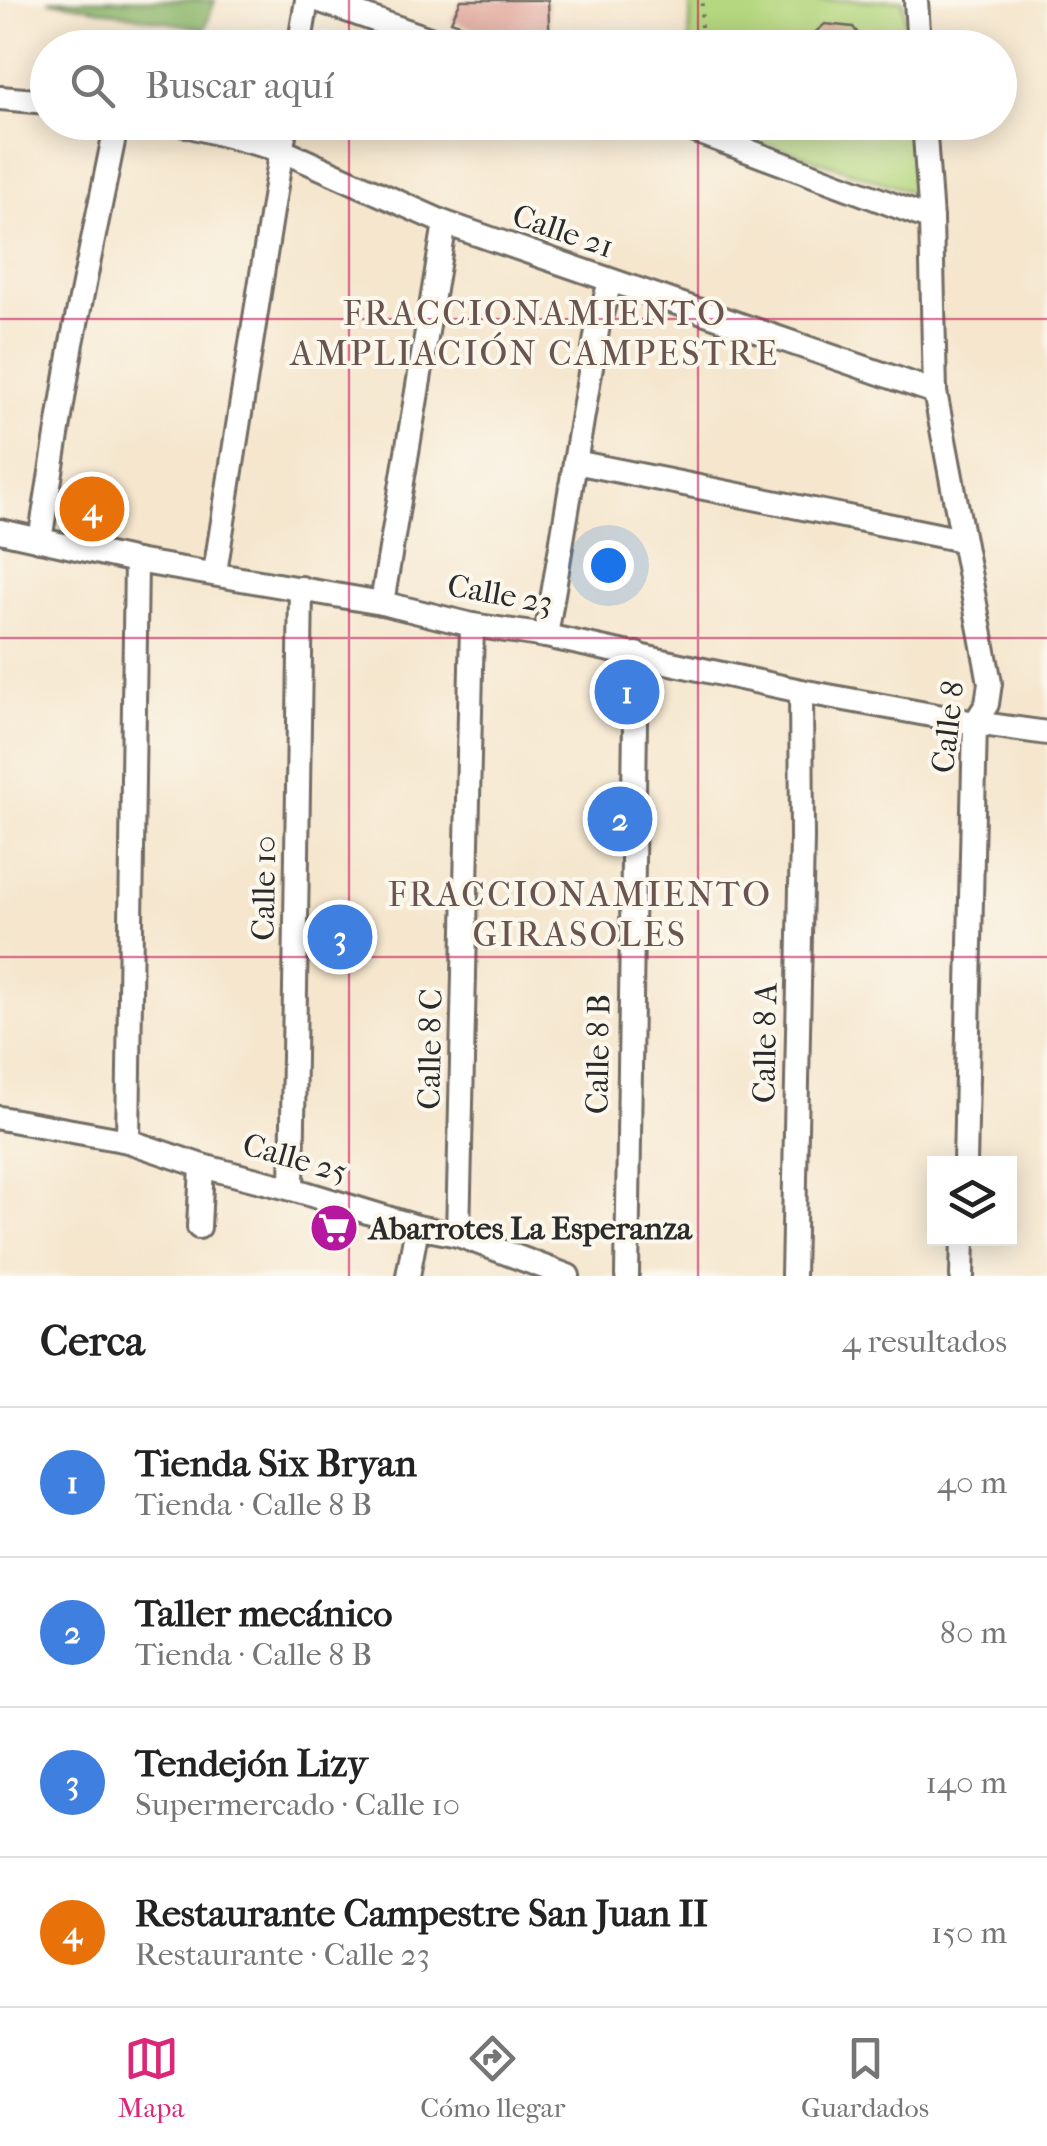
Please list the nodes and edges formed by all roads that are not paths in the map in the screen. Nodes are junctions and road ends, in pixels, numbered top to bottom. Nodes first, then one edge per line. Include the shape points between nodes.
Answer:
1 (307, 0) edge
2 (318, 0) edge
3 (916, 0) edge
4 (302, 30) edge
5 (404, 30) edge
6 (918, 30) edge
7 (0, 98) edge
8 (30, 100) edge
9 (112, 140) edge
10 (243, 140) edge
11 (283, 140) edge
12 (719, 140) edge
13 (925, 140) edge
14 (281, 150) junction
15 (931, 219) junction
16 (445, 223) junction
17 (610, 282) junction
18 (934, 392) junction
19 (575, 462) junction
20 (0, 532) edge
21 (40, 540) junction
22 (962, 540) junction
23 (136, 561) junction
24 (215, 572) junction
25 (301, 588) junction
26 (382, 604) junction
27 (472, 625) junction
28 (546, 636) junction
29 (636, 654) junction
30 (801, 691) junction
31 (975, 723) junction
32 (1047, 733) edge
33 (0, 1118) edge
34 (128, 1141) junction
35 (965, 1156) edge
36 (202, 1166) junction
37 (292, 1189) junction
38 (199, 1226) dead end
39 (417, 1227) junction
40 (458, 1235) junction
41 (963, 1246) edge
42 (408, 1276) edge
43 (568, 1276) edge
44 (628, 1276) edge
45 (793, 1276) edge
46 (962, 1276) edge

1 - 4 street
2 - 5 street
3 - 6 street
7 - 8 street
9 - 21 street
10 - 14 street, Calle 21
11 - 14 street
12 - 15 street
13 - 15 street, Calle 8
14 - 16 street, Calle 21
14 - 24 street
15 - 18 street, Calle 8
16 - 17 street, Calle 21
16 - 26 street
17 - 18 street, Calle 21
17 - 19 street
18 - 22 street, Calle 8
19 - 22 street
19 - 28 street
20 - 21 street, Calle 23
21 - 23 street, Calle 23
22 - 31 street, Calle 8 via 990,683
23 - 24 street, Calle 23
23 - 34 street
24 - 25 street, Calle 23
25 - 26 street, Calle 23
25 - 37 street, Calle 10
26 - 27 street, Calle 23
27 - 28 street, Calle 23
27 - 40 street, Calle 8 C
28 - 29 street, Calle 23
29 - 30 street, Calle 23
29 - 44 street, Calle 8 B
30 - 31 street, Calle 23
30 - 45 street, Calle 8 A
31 - 32 street, Calle 23
31 - 35 street, Calle 8
33 - 34 street, Calle 25
34 - 36 street, Calle 25
36 - 37 street, Calle 25
36 - 38 street
37 - 39 street, Calle 25
39 - 40 street, Calle 25
39 - 42 street
40 - 43 street, Calle 25
41 - 46 street

